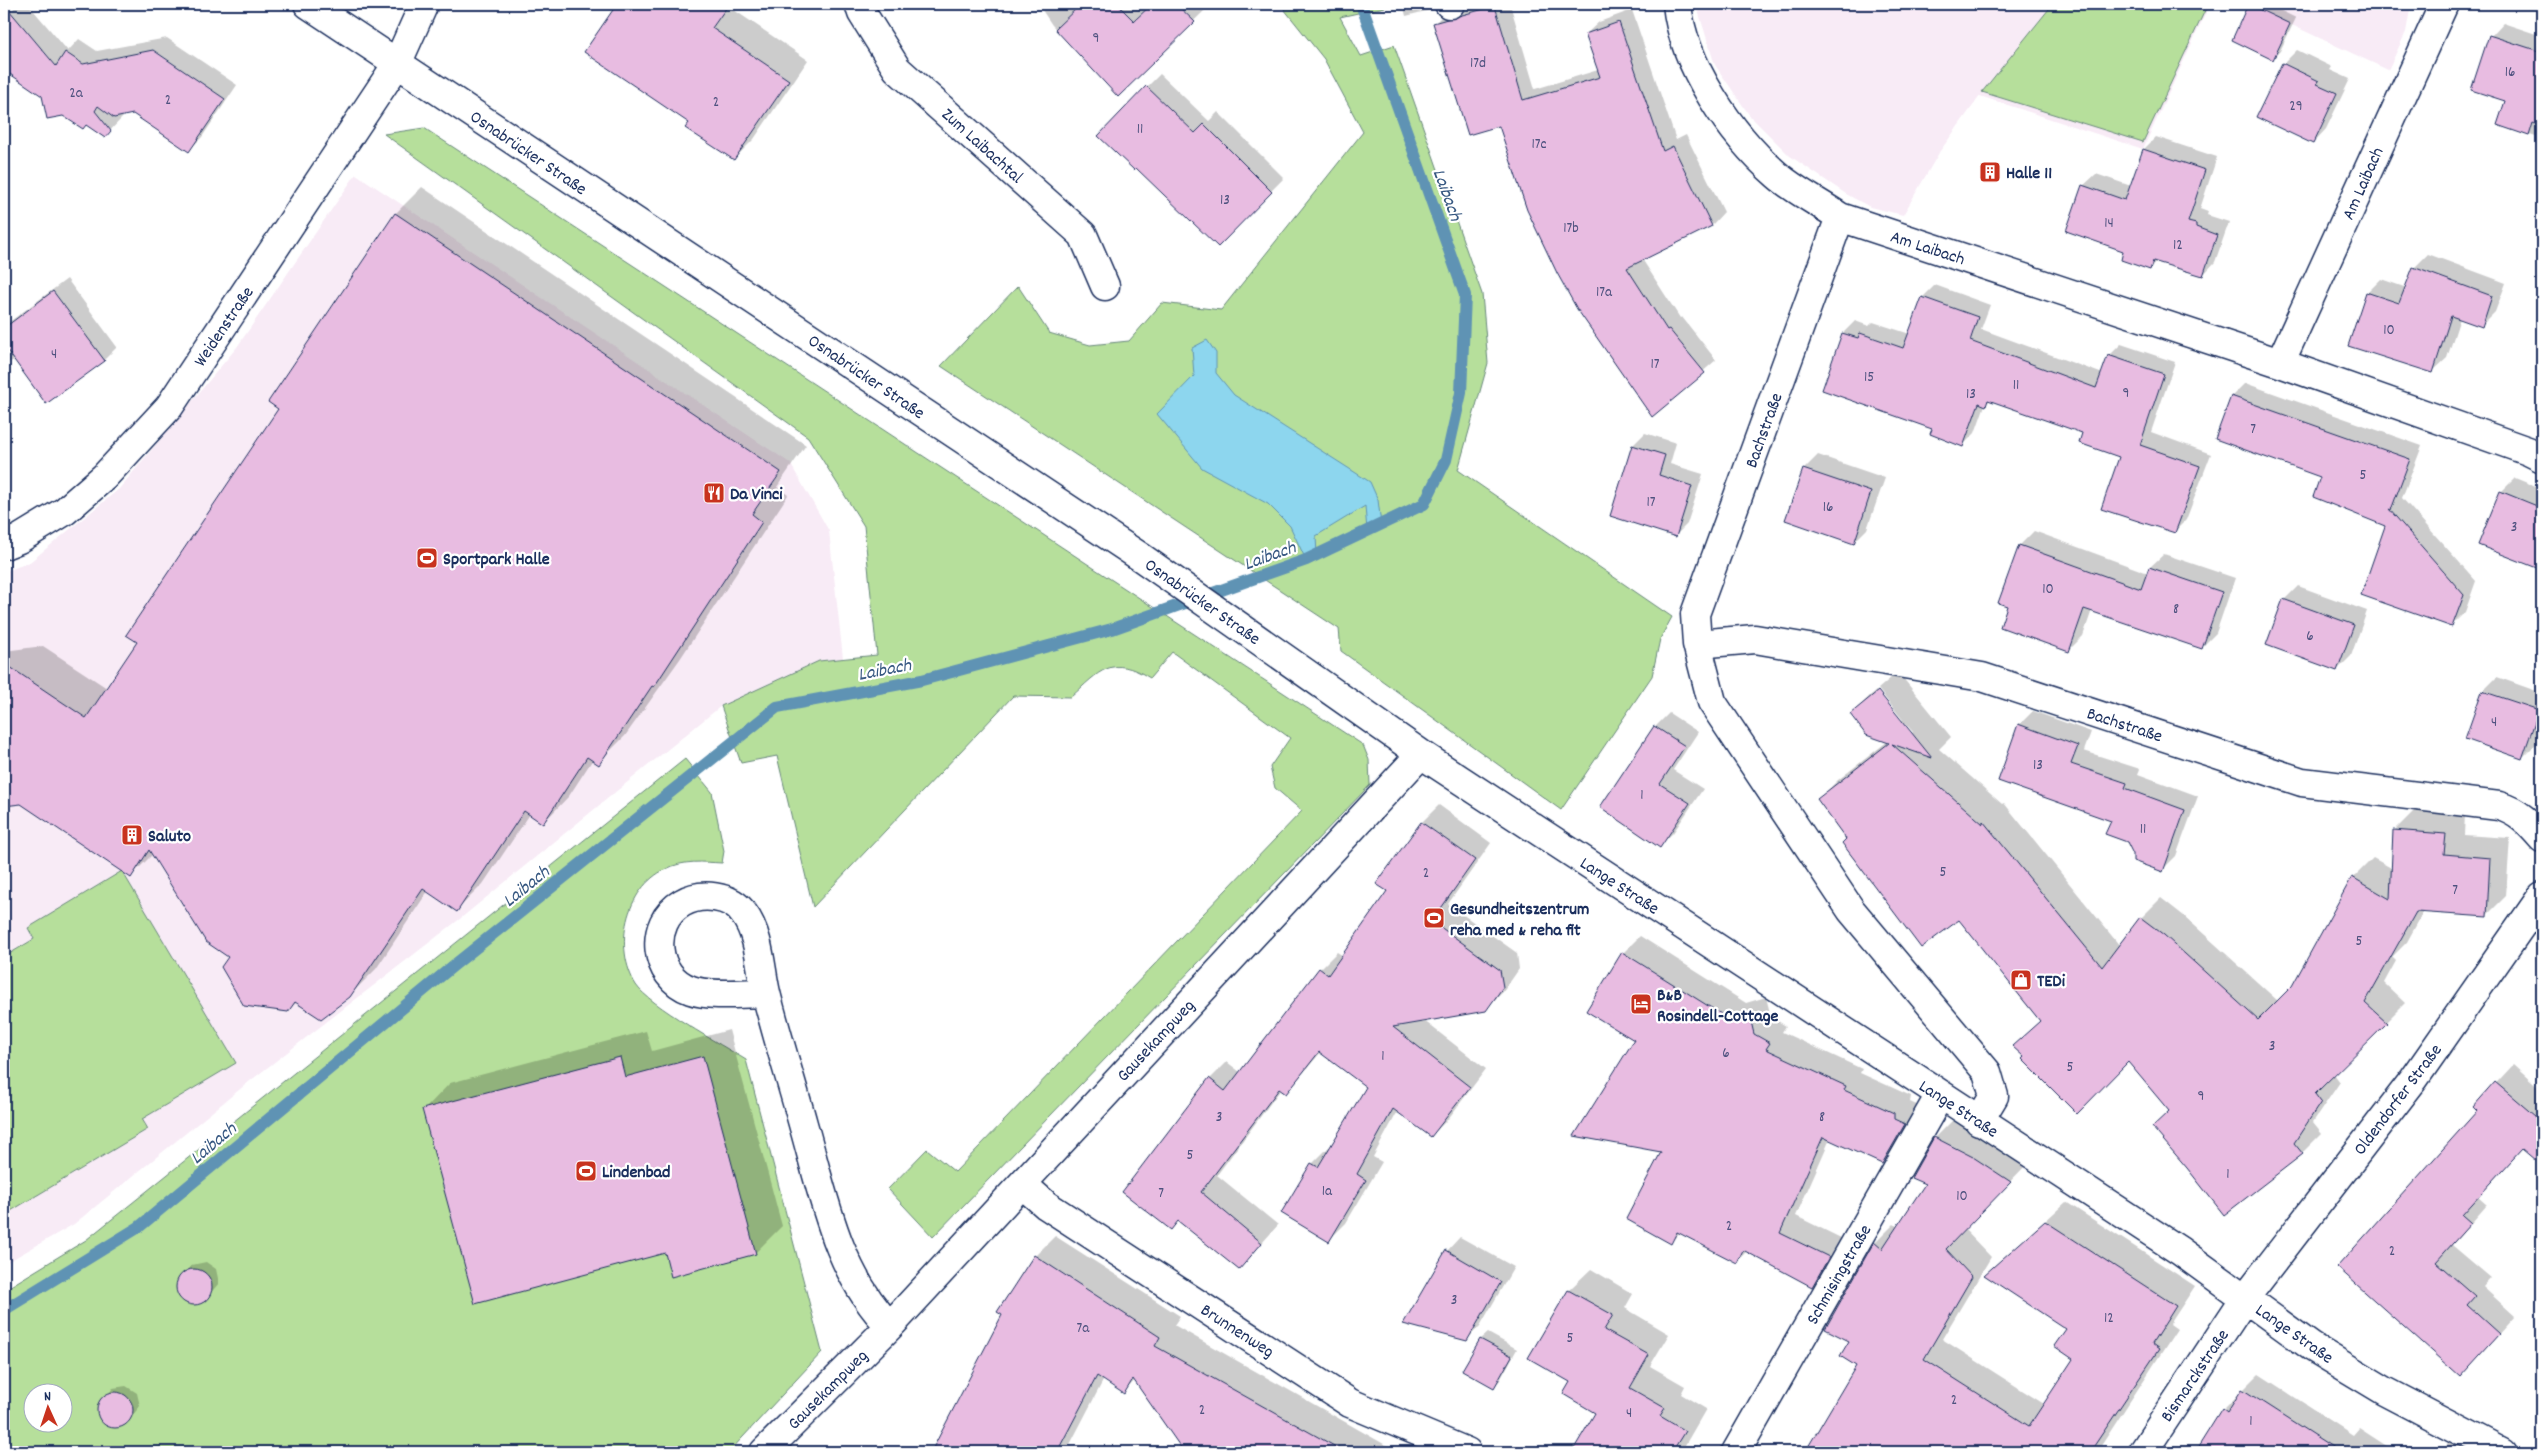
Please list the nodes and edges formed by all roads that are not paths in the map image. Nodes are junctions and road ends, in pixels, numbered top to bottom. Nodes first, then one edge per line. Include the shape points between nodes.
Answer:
1 (308, 4) edge
2 (424, 4) edge
3 (859, 4) edge
4 (1677, 4) edge
5 (2444, 4) edge
6 (397, 64) junction
7 (1840, 217) junction
8 (1105, 286) dead end
9 (2280, 364) junction
10 (2542, 458) edge
11 (4, 545) edge
12 (1697, 644) junction
13 (1421, 754) junction
14 (2542, 838) edge
15 (2542, 896) edge
16 (766, 993) dead end
17 (1940, 1095) junction
18 (1979, 1121) junction
19 (1022, 1184) junction
20 (2245, 1298) junction
21 (890, 1326) junction
22 (764, 1452) edge
23 (1467, 1452) edge
24 (1736, 1452) edge
25 (2143, 1452) edge
26 (2502, 1452) edge

1 - 6 street, Osnabrücker Straße
2 - 6 street, Weidenstraße
3 - 8 street, Zum Laibachtal via 897,68 1083,235
4 - 7 street, Am Laibach via 1698,72 1732,128 1777,175
5 - 9 street, Am Laibach
6 - 11 street, Weidenstraße via 169,407 104,478 65,511
6 - 13 street, Osnabrücker Straße via 1142,558
7 - 9 street, Am Laibach
7 - 12 street, Bachstraße via 1695,614
9 - 10 street, Am Laibach
12 - 14 street, Bachstraße via 1755,639 1982,677 2302,782 2513,810 2526,819
12 - 18 street, Bachstraße via 1712,702 1851,910 1987,1072 1994,1096
13 - 17 street, Lange Straße
13 - 19 street, Gausekampweg
15 - 20 street, Oldendorfer Straße via 2414,1079
16 - 21 street via 832,1226 852,1274 876,1312
17 - 18 street, Lange Straße
17 - 24 street, Schmisingstraße
18 - 20 street, Lange Straße via 2180,1251
19 - 21 street, Gausekampweg
19 - 23 street, Brunnenweg via 1046,1204 1350,1403
20 - 25 street, Bismarckstraße
20 - 26 street, Lange Straße via 2312,1348 2385,1391
21 - 22 street, Gausekampweg

